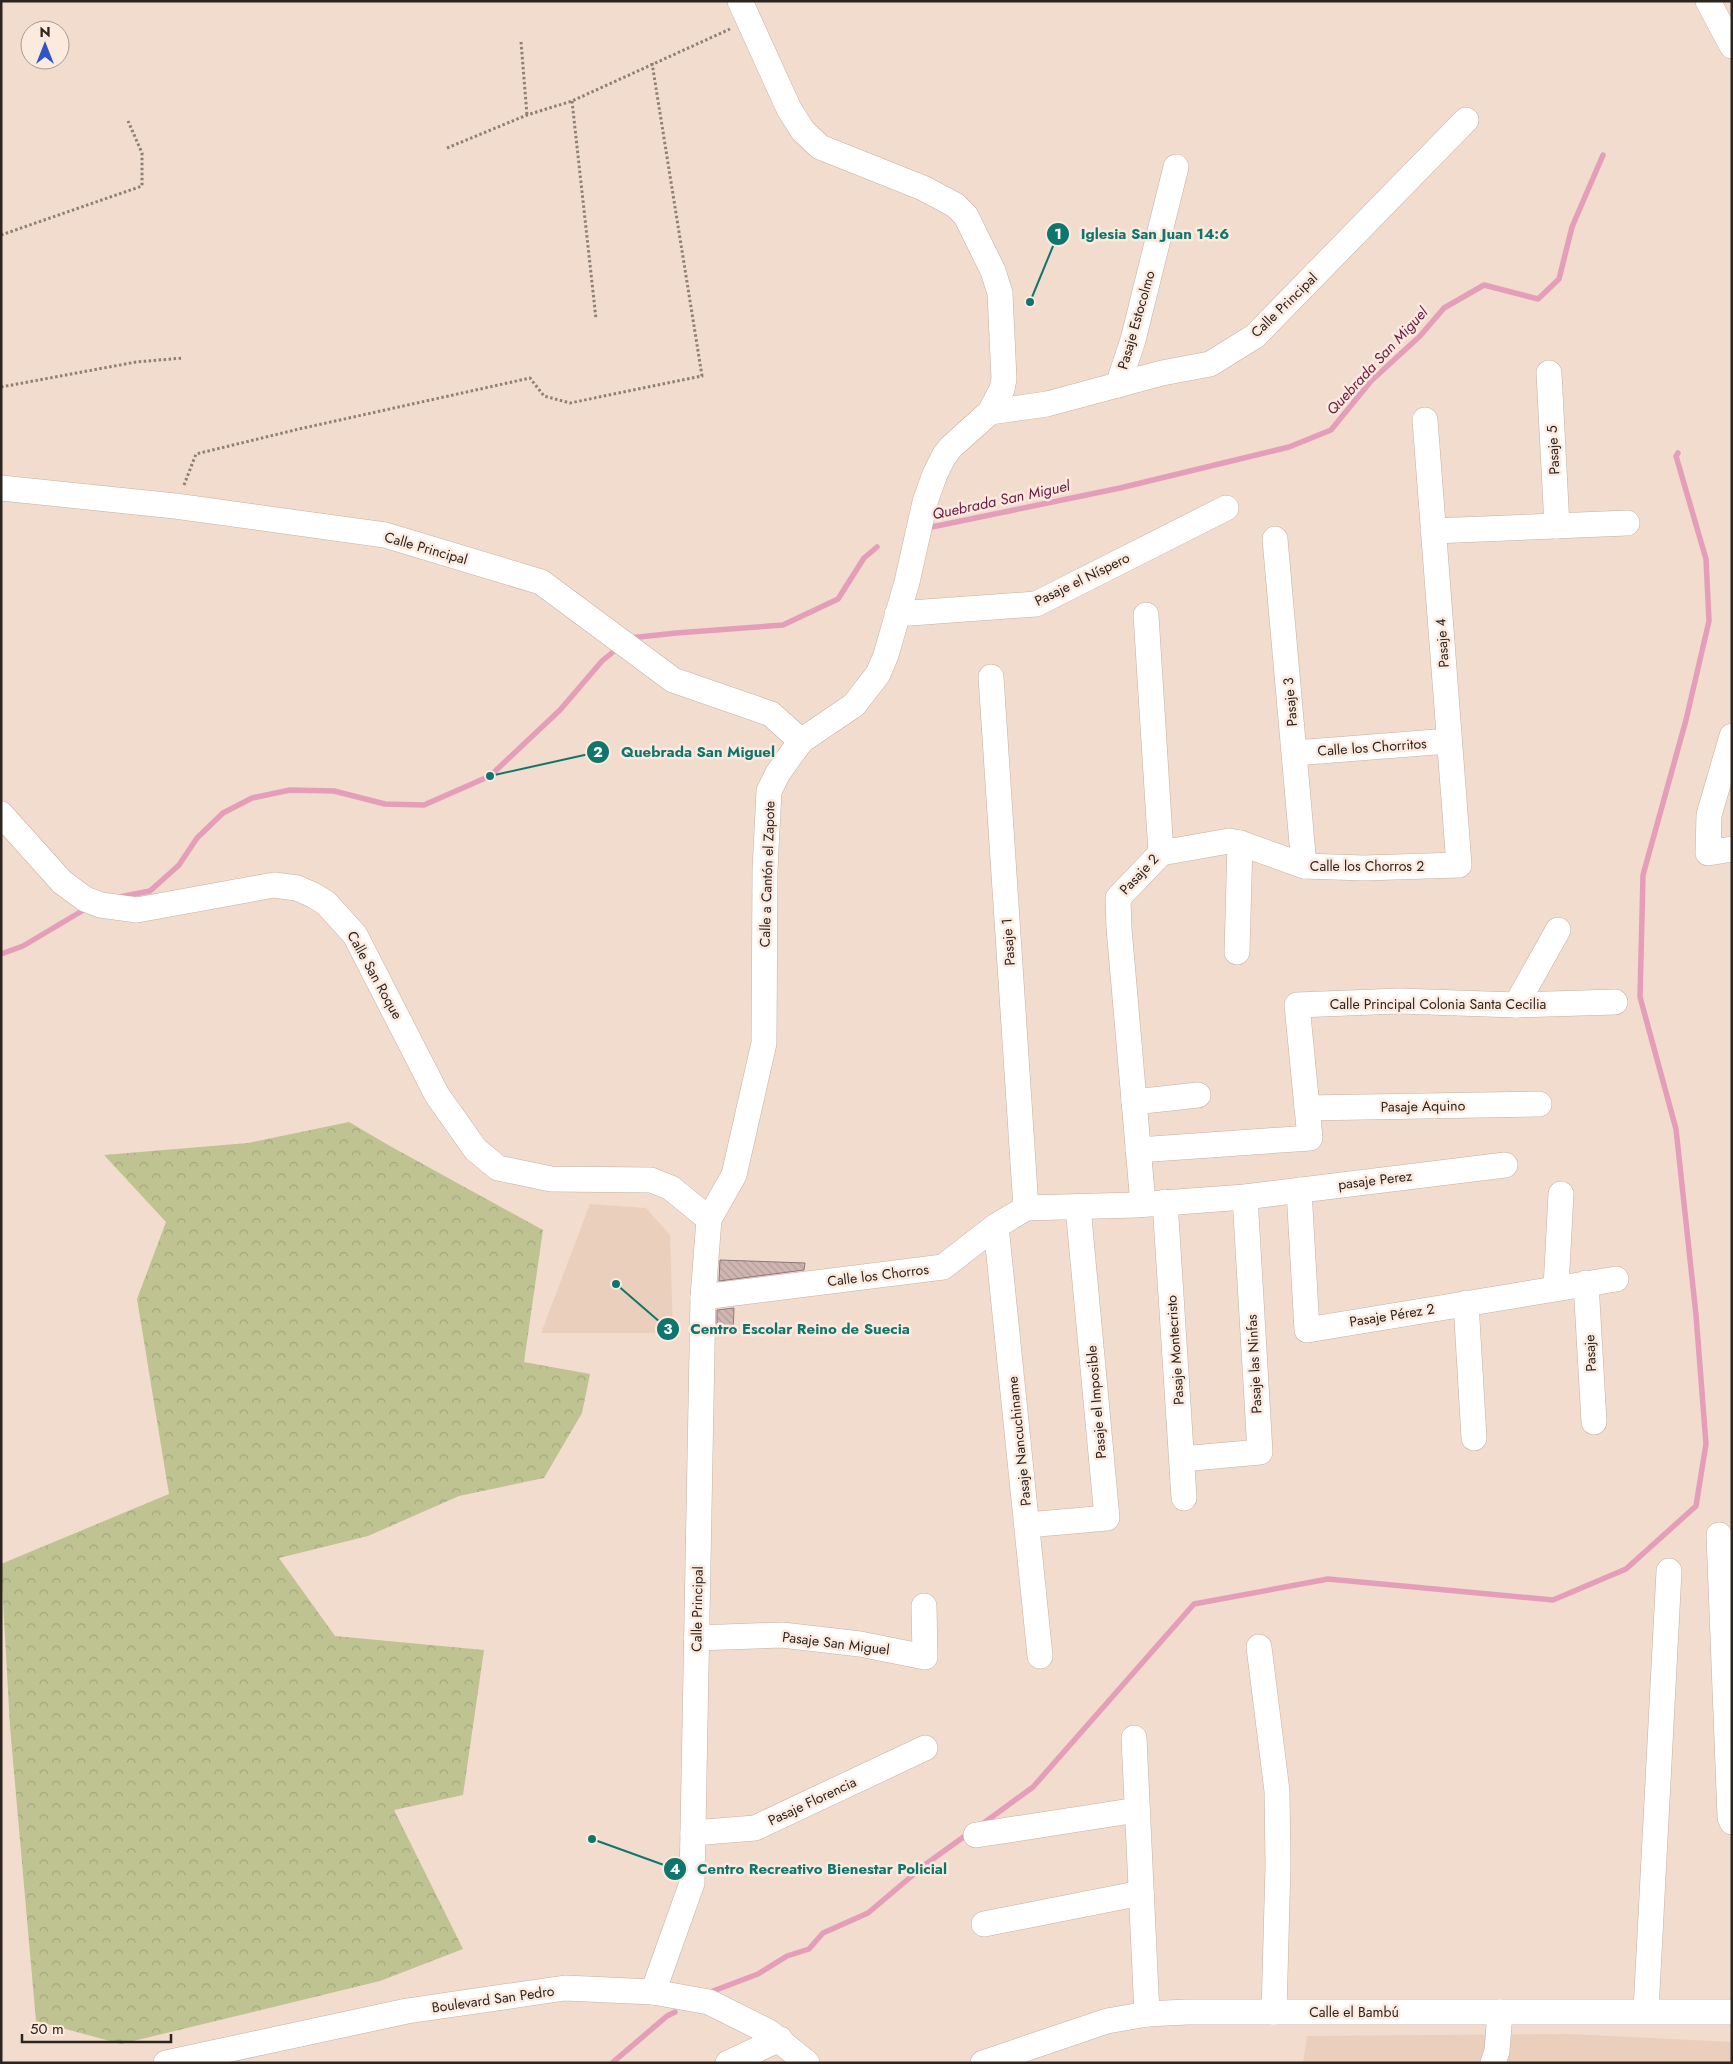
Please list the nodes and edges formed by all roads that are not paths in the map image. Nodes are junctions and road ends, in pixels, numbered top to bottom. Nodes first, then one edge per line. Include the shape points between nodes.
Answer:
1 (1708, 1) edge
2 (744, 11) edge
3 (1732, 46) edge
4 (1466, 120) dead end
5 (1176, 167) dead end
6 (1549, 373) dead end
7 (1118, 385) junction
8 (990, 412) junction
9 (1425, 420) dead end
10 (1, 488) edge
11 (1226, 508) dead end
12 (1627, 523) dead end
13 (1557, 526) junction
14 (1433, 531) junction
15 (1276, 539) dead end
16 (897, 614) junction
17 (1146, 615) dead end
18 (991, 677) dead end
19 (1732, 736) edge
20 (801, 741) junction
21 (1449, 741) junction
22 (1295, 752) junction
23 (1, 814) edge
24 (1240, 843) junction
25 (1720, 851) edge
26 (1161, 853) junction
27 (1459, 865) joint
28 (1304, 866) junction
29 (1558, 930) dead end
30 (1237, 952) dead end
31 (1615, 1002) dead end
32 (1516, 1005) junction
33 (1198, 1095) dead end
34 (1134, 1102) junction
35 (1539, 1104) dead end
36 (1307, 1108) junction
37 (1138, 1150) junction
38 (1505, 1165) dead end
39 (1299, 1190) junction
40 (1561, 1194) dead end
41 (1245, 1197) junction
42 (1154, 1203) junction
43 (1078, 1207) junction
44 (1026, 1208) junction
45 (709, 1219) junction
46 (996, 1226) junction
47 (1616, 1279) dead end
48 (1586, 1283) junction
49 (1556, 1288) junction
50 (703, 1297) junction
51 (1466, 1303) junction
52 (1594, 1422) dead end
53 (1474, 1438) dead end
54 (1182, 1459) junction
55 (1184, 1498) dead end
56 (1027, 1525) junction
57 (1719, 1535) dead end
58 (1669, 1571) dead end
59 (924, 1606) dead end
60 (696, 1638) junction
61 (1259, 1646) dead end
62 (1040, 1656) dead end
63 (1134, 1738) dead end
64 (925, 1748) dead end
65 (1137, 1810) junction
66 (1732, 1822) edge
67 (693, 1833) junction
68 (976, 1835) dead end
69 (1141, 1893) junction
70 (984, 1924) dead end
71 (653, 1992) junction
72 (1646, 2011) junction
73 (1274, 2012) junction
74 (1500, 2012) junction
75 (1732, 2012) edge
76 (1147, 2014) junction
77 (780, 2039) junction
78 (1019, 2057) edge
79 (166, 2063) edge
80 (728, 2063) edge
81 (807, 2063) edge
82 (983, 2063) edge
83 (1493, 2063) edge

1 - 3 street
2 - 8 street, Calle a Cantón el Zapote via 789,109 811,140 923,188 955,205 966,216 1000,293 1004,379
4 - 7 street, Calle Principal via 1255,336 1210,364
5 - 7 street, Pasaje Estocolmo via 1133,340
6 - 13 street, Pasaje 5
7 - 8 street, Calle Principal via 1047,404
8 - 16 street, Calle a Cantón el Zapote via 951,447 935,474
9 - 14 street, Pasaje 4
10 - 20 street, Calle Principal via 175,506 385,535 541,582 673,680 771,714
11 - 16 street, Pasaje el Níspero via 1036,604
12 - 13 street
13 - 14 street
14 - 21 street, Pasaje 4
15 - 22 street, Pasaje 3
16 - 20 street, Calle a Cantón el Zapote via 886,655 866,692 854,705
17 - 26 street, Pasaje 2
18 - 44 street, Pasaje 1
19 - 25 street via 1709,815
20 - 45 street, Calle a Cantón el Zapote via 769,791 764,1043 734,1175
21 - 22 street, Calle los Chorritos
21 - 27 street, Pasaje 4
22 - 28 street, Pasaje 3
23 - 45 street, Calle San Roque via 62,882 85,899 101,905 137,910 274,885 297,888 313,895 331,908 355,935 438,1095 476,1150 498,1168 551,1179 651,1180 671,1188
24 - 26 street, Calle los Chorros 2 via 1229,841
24 - 28 street, Calle los Chorros 2
24 - 30 street
26 - 34 street, Pasaje 2 via 1118,898
27 - 28 street, Calle los Chorros 2
29 - 32 street
31 - 32 street, Calle Principal Colonia Santa Cecilia
32 - 36 street, Calle Principal Colonia Santa Cecilia via 1399,1001 1297,1005
33 - 34 street
34 - 37 street, Pasaje 2
35 - 36 street, Pasaje Aquino
36 - 37 street, Calle Principal Colonia Santa Cecilia via 1310,1138
37 - 42 street, Pasaje 2
38 - 39 street, pasaje Perez
39 - 41 street, pasaje Perez
39 - 51 street, Pasaje Pérez 2 via 1307,1330
40 - 49 street
41 - 42 street, Calle los Chorros
41 - 54 street, Pasaje las Ninfas via 1260,1452
42 - 43 street, Calle los Chorros
42 - 54 street, Pasaje Montecristo
43 - 44 street, Calle los Chorros
43 - 56 street, Pasaje el Imposible via 1107,1518
44 - 46 street, Calle los Chorros
45 - 50 street, Calle Principal
46 - 50 street, Calle los Chorros via 943,1267
46 - 56 street, Pasaje Nancuchiname
47 - 48 street, Pasaje Pérez 2
48 - 49 street, Pasaje Pérez 2
48 - 52 street, Pasaje
49 - 51 street, Pasaje Pérez 2
50 - 60 street, Calle Principal
51 - 53 street
54 - 55 street, Pasaje Montecristo
56 - 62 street, Pasaje Nancuchiname
57 - 66 street
58 - 72 street
59 - 60 street, Pasaje San Miguel via 925,1657 860,1644 782,1635
60 - 67 street, Calle Principal
61 - 73 street via 1277,1791
63 - 65 street
64 - 67 street, Pasaje Florencia via 755,1828
65 - 68 street
65 - 69 street
67 - 71 street, Calle Principal via 692,1883
69 - 70 street
69 - 76 street
71 - 77 street, Boulevard San Pedro via 709,2002
71 - 79 street, Boulevard San Pedro via 555,1989 407,2011
72 - 74 street, Calle el Bambú
72 - 75 street, Calle el Bambú
73 - 74 street, Calle el Bambú
73 - 76 street, Calle el Bambú
74 - 83 street
76 - 78 street, Calle el Bambú via 1107,2021
77 - 80 street
77 - 81 street, Boulevard San Pedro
78 - 82 street, Calle el Bambú

